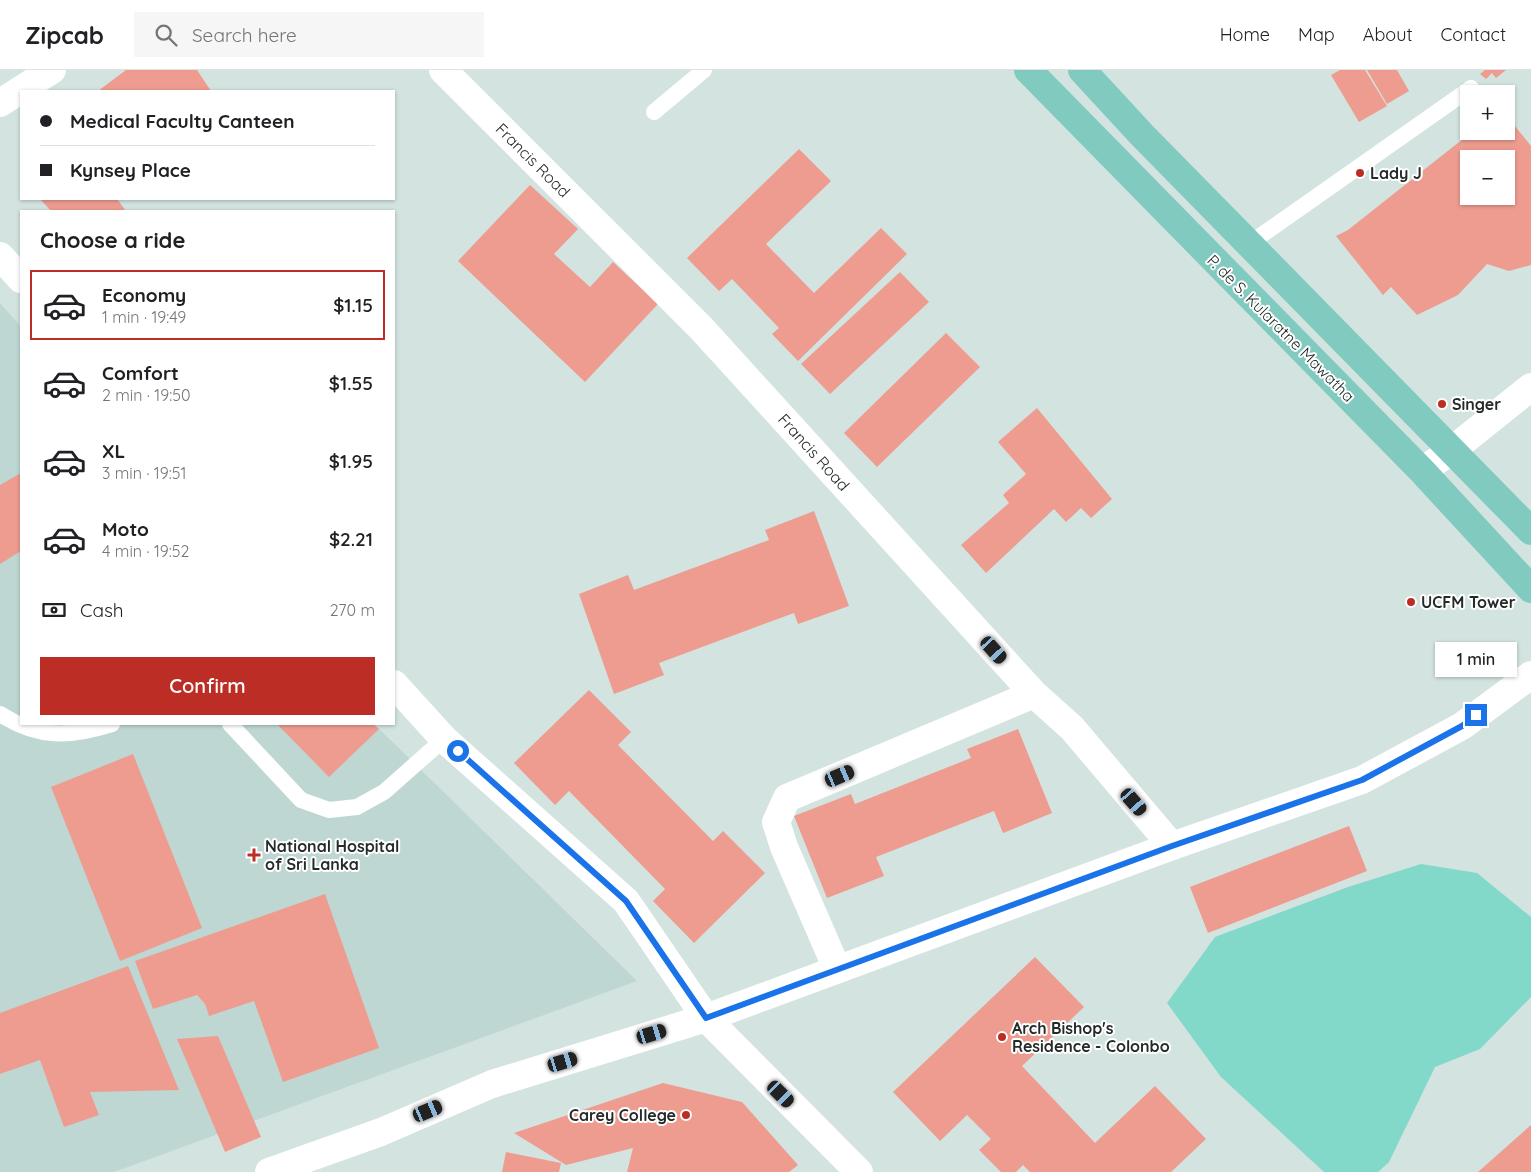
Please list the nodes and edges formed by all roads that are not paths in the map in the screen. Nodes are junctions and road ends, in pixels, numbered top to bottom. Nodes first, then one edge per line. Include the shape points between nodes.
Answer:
1 (52, 70) edge
2 (443, 70) edge
3 (704, 70) edge
4 (1028, 70) edge
5 (1082, 70) edge
6 (21, 90) edge
7 (20, 91) edge
8 (1460, 96) edge
9 (0, 104) edge
10 (654, 112) dead end
11 (1249, 244) junction
12 (0, 256) edge
13 (20, 278) edge
14 (1531, 387) edge
15 (1451, 450) junction
16 (1422, 471) junction
17 (1531, 531) edge
18 (1531, 589) edge
19 (1531, 675) edge
20 (395, 685) edge
21 (1034, 694) junction
22 (0, 714) edge
23 (108, 725) edge
24 (231, 725) edge
25 (444, 739) junction
26 (1172, 846) junction
27 (837, 969) junction
28 (706, 1018) junction
29 (269, 1172) edge
30 (859, 1172) edge

1 - 6 street
2 - 21 street, Francis Road via 701,328
3 - 10 lane
4 - 16 main road, P. de S. Kularatne Mawatha
5 - 11 main road
7 - 9 street
8 - 11 lane
11 - 15 main road
12 - 13 street
14 - 15 street
15 - 16 street
15 - 17 main road
16 - 18 main road, P. de S. Kularatne Mawatha
19 - 26 street via 1462,726 1362,780
20 - 25 street
21 - 26 street, Francis Road via 1072,728
21 - 27 street via 787,798 776,822
22 - 23 lane via 17,725 58,734
24 - 25 lane via 301,800 328,810 357,807 384,792
25 - 28 street via 626,901
26 - 27 street
27 - 28 street
28 - 29 street via 492,1084 381,1132
28 - 30 street

